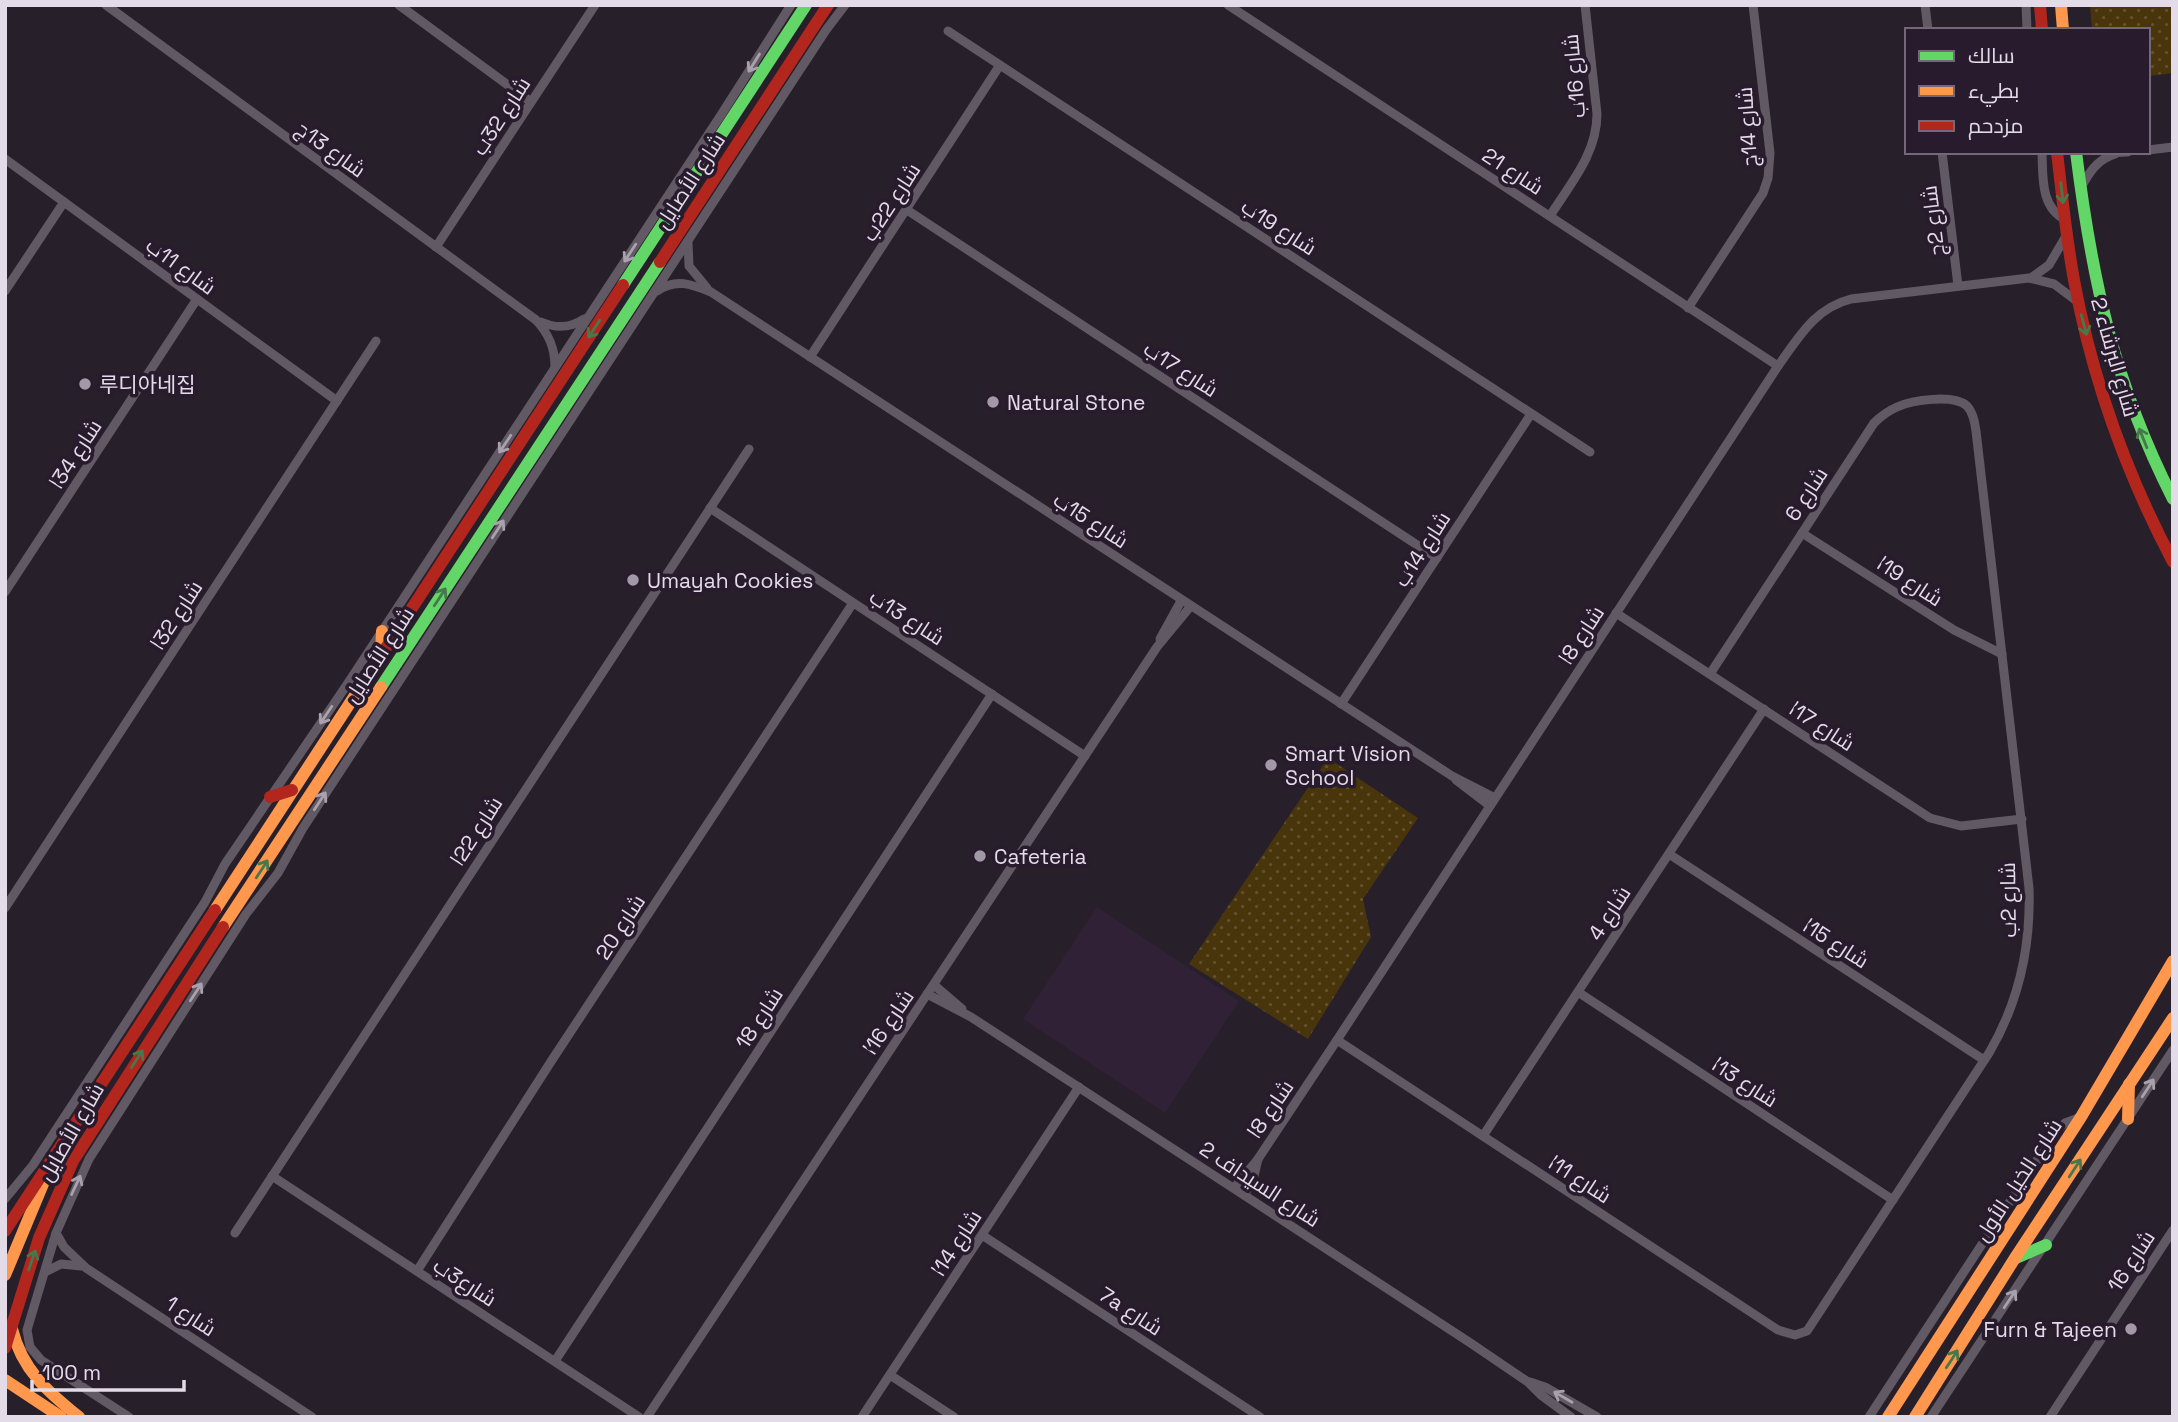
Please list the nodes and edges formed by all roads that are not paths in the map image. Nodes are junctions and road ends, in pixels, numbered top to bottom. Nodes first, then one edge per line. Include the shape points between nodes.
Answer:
1 (106, 5) edge
2 (399, 5) edge
3 (595, 5) edge
4 (791, 5) edge
5 (806, 5) edge
6 (828, 5) edge
7 (845, 5) edge
8 (1228, 5) edge
9 (1585, 5) edge
10 (1753, 5) edge
11 (1925, 5) edge
12 (2026, 5) edge
13 (2039, 5) edge
14 (2061, 5) edge
15 (1928, 28) edge
16 (2027, 28) edge
17 (2042, 28) edge
18 (2063, 28) edge
19 (948, 31) dead end
20 (1000, 65) junction
21 (775, 97) junction
22 (531, 102) junction
23 (726, 118) junction
24 (2173, 147) edge
25 (2150, 150) edge
26 (1942, 154) edge
27 (2042, 154) edge
28 (2057, 154) edge
29 (2076, 154) edge
30 (2115, 154) edge
31 (5, 159) edge
32 (2080, 189) junction
33 (64, 202) junction
34 (907, 210) junction
35 (1550, 216) junction
36 (2066, 220) junction
37 (2067, 234) junction
38 (691, 236) junction
39 (436, 247) junction
40 (2029, 278) junction
41 (1958, 286) junction
42 (5, 291) edge
43 (711, 292) junction
44 (650, 298) junction
45 (197, 299) junction
46 (2078, 302) junction
47 (1688, 308) junction
48 (590, 314) junction
49 (536, 320) junction
50 (619, 324) junction
51 (376, 341) dead end
52 (810, 357) junction
53 (1778, 366) junction
54 (555, 367) junction
55 (337, 401) junction
56 (1970, 410) joint
57 (1531, 414) junction
58 (749, 449) dead end
59 (1590, 453) dead end
60 (2171, 490) edge
61 (710, 508) junction
62 (1802, 533) junction
63 (1437, 558) junction
64 (2173, 562) edge
65 (5, 592) edge
66 (1181, 601) junction
67 (853, 603) junction
68 (1190, 607) junction
69 (1616, 613) junction
70 (382, 631) junction
71 (1157, 647) junction
72 (2002, 654) junction
73 (380, 658) junction
74 (1710, 674) junction
75 (992, 694) junction
76 (1341, 704) junction
77 (1764, 709) junction
78 (1085, 756) junction
79 (292, 790) junction
80 (270, 797) junction
81 (1493, 802) junction
82 (2022, 819) junction
83 (1669, 854) junction
84 (5, 908) edge
85 (2173, 961) edge
86 (934, 985) junction
87 (1577, 992) junction
88 (927, 995) junction
89 (971, 1017) junction
90 (2173, 1018) edge
91 (1337, 1040) junction
92 (2173, 1050) edge
93 (1984, 1060) junction
94 (2129, 1084) junction
95 (1079, 1087) junction
96 (2081, 1117) junction
97 (2128, 1118) junction
98 (103, 1124) junction
99 (1483, 1136) junction
100 (57, 1152) junction
101 (1258, 1159) junction
102 (272, 1176) junction
103 (1234, 1188) junction
104 (1244, 1195) junction
105 (6, 1198) edge
106 (1894, 1200) junction
107 (2173, 1230) edge
108 (5, 1231) edge
109 (56, 1233) junction
110 (234, 1233) dead end
111 (982, 1235) junction
112 (2046, 1245) junction
113 (2015, 1258) junction
114 (86, 1268) junction
115 (416, 1271) junction
116 (45, 1272) junction
117 (5, 1275) edge
118 (12, 1325) junction
119 (1807, 1331) joint
120 (5, 1348) edge
121 (555, 1361) junction
122 (890, 1374) junction
123 (5, 1380) edge
124 (1528, 1382) junction
125 (61, 1417) edge
126 (79, 1417) edge
127 (128, 1417) edge
128 (312, 1417) edge
129 (639, 1417) edge
130 (648, 1417) edge
131 (862, 1417) edge
132 (954, 1417) edge
133 (1260, 1417) edge
134 (1571, 1417) edge
135 (1597, 1417) edge
136 (1869, 1417) edge
137 (1888, 1417) edge
138 (1915, 1417) edge
139 (1931, 1417) edge
140 (2050, 1417) edge

1 - 39 street, شارع 13ج
2 - 22 street
3 - 22 street, شارع 32ب
4 -> 23 street
5 - 23 street, شارع الأصايل
6 - 21 street, شارع الأصايل
7 - 21 street
8 - 35 street, شارع 21
9 - 35 street, شارع 16ب via 1596,131 1588,156
10 - 47 street, شارع 14ج via 1770,153 1768,178 1759,200
11 - 15 street
12 - 16 street
13 - 17 street
14 - 18 street
19 - 20 street, شارع 19ب
20 - 34 street, شارع 22ب
20 - 57 street, شارع 19ب
21 - 38 street
21 - 50 street, شارع الأصايل
22 - 39 street, شارع 32ب
23 -> 48 street
23 -> 73 street, شارع الأصايل
24 - 25 street
26 - 41 street, شارع 2ج
27 - 36 street via 2048,202 2054,213
28 -> 36 street, شارع البرشاء 2
29 - 32 street, شارع البرشاء 2
30 - 32 street via 2093,167
31 - 33 street, شارع 11ب
60 -> 32 street, شارع البرشاء 2 via 2142,436 2114,360 2094,279
33 - 42 street
33 - 45 street, شارع 11ب
34 - 52 street, شارع 22ب
34 - 63 street, شارع 17ب
35 - 47 street, شارع 21
36 - 37 street, شارع البرشاء 2
37 - 40 street via 2054,258
37 - 46 street, شارع البرشاء 2
38 - 43 street, شارع 15ب via 689,266
38 - 44 street
39 - 49 street, شارع 13ج
40 - 41 street, شارع 8ا
40 - 46 street, شارع 8ا via 2054,284
41 - 53 street, شارع 8ا via 1834,304 1812,319
43 - 44 street, شارع 15ب via 677,282
43 - 52 street, شارع 15ب
44 - 50 street
98 -> 44 street via 278,873
45 - 55 street, شارع 11ب
45 - 65 street, شارع 34ا
46 -> 64 street, شارع البرشاء 2 via 2138,494
47 - 53 street, شارع 21
48 - 49 street, شارع 13ج via 569,326
48 - 54 street
49 - 54 street, شارع 13ج via 549,337
98 -> 50 street, شارع الأصايل
51 - 55 street, شارع 32ا
52 - 66 street, شارع 15ب
53 - 69 street, شارع 8ا
54 -> 70 street
55 - 84 street, شارع 32ا
56 - 62 street, شارع 6 via 1948,399 1909,403 1887,412 1870,428
56 - 72 street, شارع 2ب
57 - 59 street, شارع 19ب
57 - 63 street, شارع 14ب
58 - 61 street, شارع 22ا
61 - 67 street, شارع 13ب
61 - 102 street, شارع 22ا
62 - 72 street, شارع 19ا via 1954,631
62 - 74 street, شارع 6
63 - 76 street, شارع 14ب
66 - 68 street, شارع 15ب
66 - 71 street, شارع 16ا
67 - 75 street, شارع 13ب
67 - 115 street, شارع 20
68 - 71 street, شارع 16ا
68 - 76 street, شارع 15ب
69 - 74 street, شارع 17ا
69 - 81 street, شارع 8ا
70 - 73 street
70 -> 80 street
71 - 78 street, شارع 16ا
72 - 82 street, شارع 2ب
73 - 79 street, شارع الأصايل
74 - 77 street, شارع 17ا
75 - 78 street, شارع 13ب
75 - 121 street, شارع 18
76 - 81 street, شارع 15ب
77 - 82 street, شارع 17ا via 1930,818 1961,826
77 - 83 street, شارع 4
78 - 86 street, شارع 16ا
79 - 80 street
79 - 100 street, شارع الأصايل
80 - 105 street via 39,1157
81 - 91 street, شارع 8ا
82 - 93 street, شارع 2ب via 2029,888 2026,954 2009,1014
83 - 87 street, شارع 4
83 - 93 street, شارع 15ا
85 - 96 street, شارع الخيل الأول
86 - 88 street, شارع 16ا
86 - 89 street, شارع السيداف 2
87 - 99 street, شارع 4
87 - 106 street, شارع 13ا
88 - 89 street, شارع السيداف 2
88 - 130 street, شارع 16ا
89 - 95 street, شارع السيداف 2
90 - 94 street, شارع الخيل الأول
91 - 99 street, شارع 11ا
91 - 101 street, شارع 8ا
97 -> 92 street
93 - 106 street, شارع 2ب
94 - 97 street
113 -> 94 street, شارع الخيل الأول
95 - 103 street, شارع السيداف 2
95 - 111 street, شارع 14ا
96 - 136 street via 2056,1131
96 - 137 street, شارع الخيل الأول
97 - 112 street
109 -> 98 street
118 -> 98 street, شارع الأصايل via 53,1203 73,1160
99 - 119 street, شارع 11ا via 1778,1330 1795,1335
100 - 108 street, شارع الأصايل
100 - 117 street
101 - 103 street, شارع 8ا
101 - 104 street, شارع 8ا
102 - 110 street, شارع 22ا
102 - 115 street, شارع3ب
103 - 104 street, شارع السيداف 2
104 - 124 street, شارع السيداف 2
106 - 119 street, شارع 2ب
107 - 140 street, شارع 16
109 - 114 street, شارع 1
109 - 116 street
111 - 122 street, شارع 14ا
111 - 133 street, 7a شارع
112 - 113 street
139 -> 112 street
138 -> 113 street, شارع الخيل الأول
114 - 116 street via 68,1264
114 - 128 street, شارع 1
115 - 121 street, شارع3ب
116 - 127 street via 27,1330 33,1352
118 - 120 street, شارع الأصايل
118 - 126 street via 20,1357 31,1375
121 - 129 street, شارع3ب
122 - 131 street, شارع 14ا
122 - 132 street
123 - 125 street
124 - 134 street, شارع السيداف 2
135 -> 124 street, شارع السيداف 2

